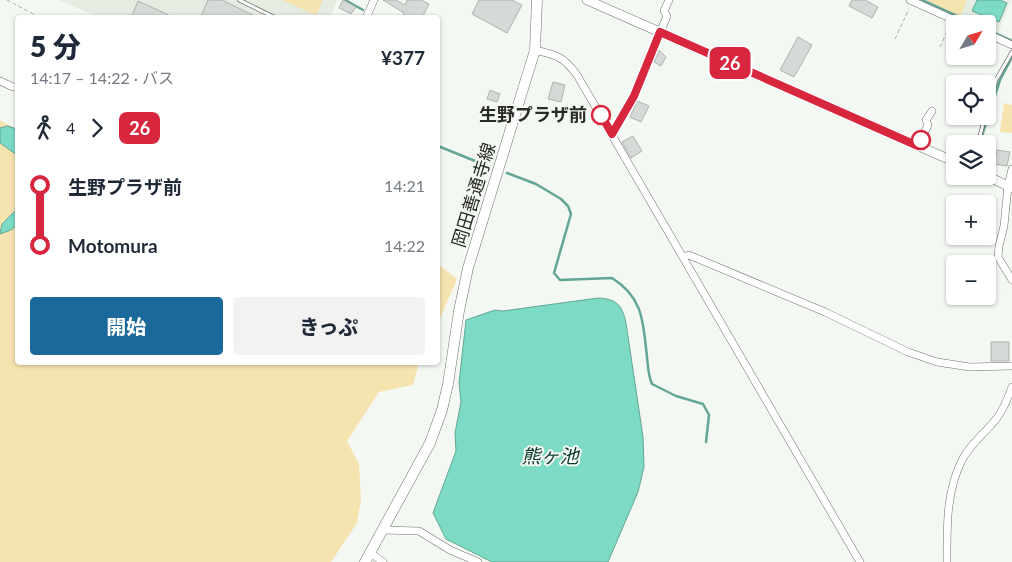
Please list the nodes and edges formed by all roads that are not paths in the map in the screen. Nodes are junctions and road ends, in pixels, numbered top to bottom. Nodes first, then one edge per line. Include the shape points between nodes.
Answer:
1 (239, 0) edge
2 (374, 0) edge
3 (537, 0) edge
4 (587, 0) edge
5 (669, 0) edge
6 (911, 1) edge
7 (270, 15) edge
8 (367, 15) edge
9 (946, 16) edge
10 (660, 32) junction
11 (996, 38) edge
12 (1012, 45) edge
13 (535, 50) junction
14 (1012, 52) edge
15 (996, 80) edge
16 (0, 81) edge
17 (15, 87) edge
18 (932, 111) dead end
19 (612, 134) junction
20 (918, 146) junction
21 (946, 158) edge
22 (1012, 169) edge
23 (996, 180) edge
24 (1010, 187) edge
25 (683, 257) junction
26 (1012, 280) edge
27 (1012, 366) edge
28 (1012, 387) edge
29 (383, 530) junction
30 (368, 558) edge
31 (382, 562) edge
32 (478, 562) edge
33 (860, 562) edge
34 (947, 562) edge

1 - 7 lane
2 - 8 street
3 - 13 main road, 岡田善通寺線
4 - 10 street
5 - 10 street
6 - 9 street
10 - 19 street via 634,96
10 - 20 street
11 - 12 street
13 - 19 street via 564,58
13 - 29 main road, 岡田善通寺線 via 468,268 442,410 430,443
14 - 15 lane
16 - 17 street
18 - 20 street
19 - 25 street
20 - 21 street
22 - 24 street
23 - 24 street
24 - 26 street via 998,257
25 - 27 street via 698,259 937,362
25 - 33 street
28 - 34 street via 997,418 963,459 954,481 948,506
29 - 30 main road, 岡田善通寺線
29 - 32 street via 419,531
30 - 31 street

